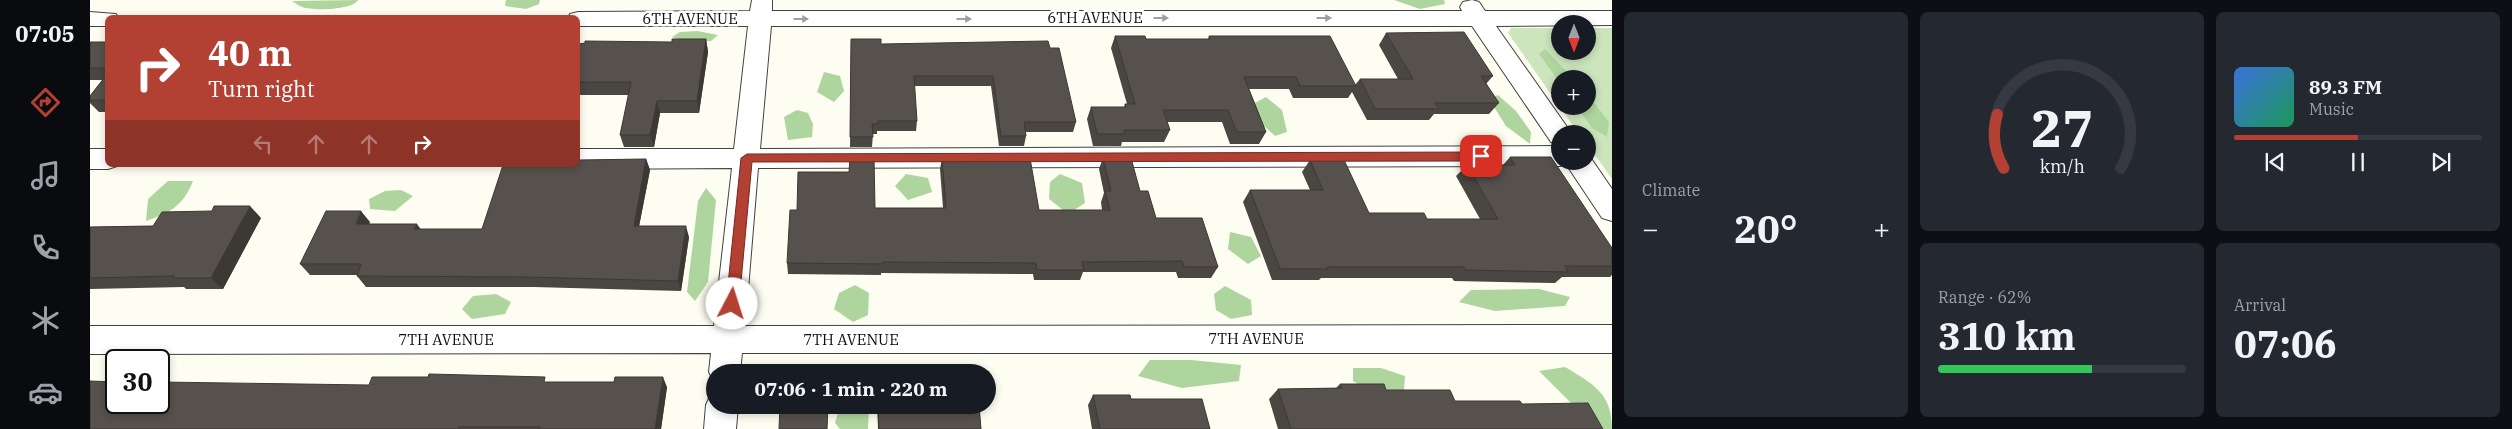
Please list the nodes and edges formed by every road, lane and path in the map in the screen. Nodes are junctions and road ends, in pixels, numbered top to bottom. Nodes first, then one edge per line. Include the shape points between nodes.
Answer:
1 (1472, 9) edge
2 (762, 10) edge
3 (1612, 18) edge
4 (90, 19) edge
5 (105, 19) edge
6 (580, 19) edge
7 (1553, 125) edge
8 (1551, 156) edge
9 (747, 158) junction
10 (90, 159) edge
11 (105, 159) edge
12 (580, 159) edge
13 (1584, 170) edge
14 (1612, 210) edge
15 (1612, 339) edge
16 (90, 340) edge
17 (729, 340) junction
18 (726, 364) edge
19 (721, 414) edge
20 (720, 429) edge

2 -> 1 street, 6TH AVENUE
1 - 3 street, 6TH AVENUE
1 - 7 street
2 - 6 street, 6TH AVENUE
2 - 9 street
4 - 5 street
8 - 9 street
9 - 12 street
9 - 17 street
10 - 11 street
13 - 14 street
15 - 17 street, 7TH AVENUE
16 - 17 street, 7TH AVENUE
17 - 18 street
19 - 20 street

